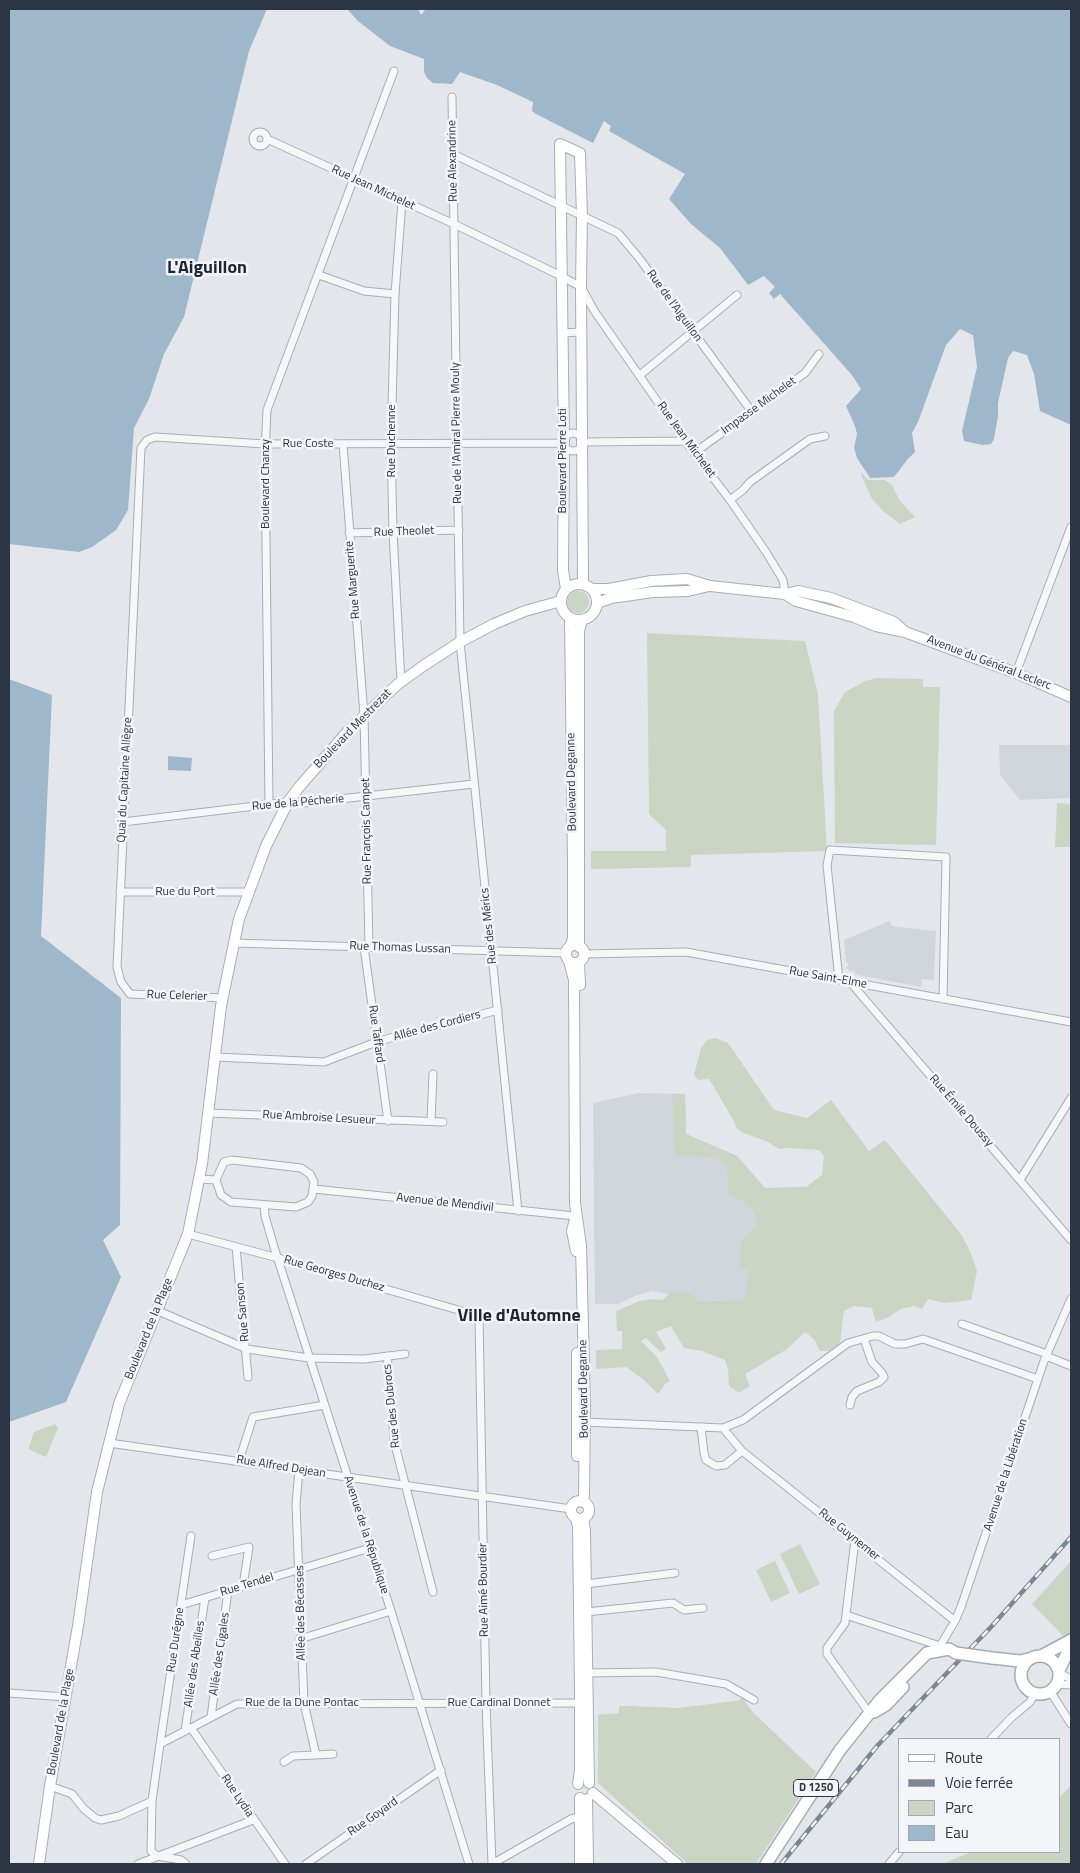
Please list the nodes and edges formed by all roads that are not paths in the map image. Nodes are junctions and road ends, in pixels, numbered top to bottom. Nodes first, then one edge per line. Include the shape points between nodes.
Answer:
1 (394, 71) dead end
2 (452, 97) dead end
3 (267, 139) dead end
4 (453, 154) junction
5 (353, 178) junction
6 (402, 201) junction
7 (562, 205) junction
8 (582, 216) junction
9 (454, 224) junction
10 (319, 275) junction
11 (561, 276) junction
12 (581, 287) junction
13 (395, 294) junction
14 (737, 295) dead end
15 (581, 332) junction
16 (692, 332) junction
17 (562, 333) junction
18 (819, 354) dead end
19 (640, 375) junction
20 (752, 412) junction
21 (826, 436) dead end
22 (685, 441) junction
23 (583, 442) junction
24 (457, 443) junction
25 (564, 443) junction
26 (265, 444) junction
27 (343, 444) junction
28 (391, 444) junction
29 (694, 453) junction
30 (730, 500) junction
31 (1071, 527) edge
32 (459, 530) junction
33 (393, 532) junction
34 (349, 533) junction
35 (135, 562) joint
36 (710, 586) junction
37 (588, 587) junction
38 (566, 589) junction
39 (785, 594) junction
40 (561, 601) junction
41 (597, 603) junction
42 (570, 618) junction
43 (582, 620) junction
44 (460, 642) junction
45 (1016, 673) junction
46 (401, 682) junction
47 (1071, 697) edge
48 (364, 715) junction
49 (474, 784) junction
50 (366, 796) junction
51 (288, 802) junction
52 (269, 804) junction
53 (123, 822) junction
54 (120, 892) junction
55 (249, 892) junction
56 (234, 943) junction
57 (366, 947) junction
58 (492, 951) junction
59 (574, 954) junction
60 (839, 980) junction
61 (850, 982) junction
62 (130, 994) joint
63 (223, 998) junction
64 (943, 999) junction
65 (498, 1010) junction
66 (1071, 1022) edge
67 (377, 1042) junction
68 (216, 1057) junction
69 (433, 1074) dead end
70 (1071, 1098) edge
71 (208, 1113) junction
72 (388, 1121) junction
73 (431, 1121) junction
74 (443, 1122) dead end
75 (200, 1178) junction
76 (216, 1180) junction
77 (1020, 1180) junction
78 (314, 1189) junction
79 (264, 1206) junction
80 (518, 1211) junction
81 (575, 1216) junction
82 (188, 1234) junction
83 (1071, 1240) edge
84 (236, 1247) junction
85 (278, 1258) junction
86 (1071, 1299) edge
87 (156, 1310) junction
88 (479, 1316) joint
89 (962, 1324) dead end
90 (864, 1339) junction
91 (247, 1350) junction
92 (405, 1354) dead end
93 (1046, 1354) junction
94 (387, 1356) junction
95 (309, 1358) junction
96 (1071, 1366) edge
97 (248, 1377) dead end
98 (1038, 1379) junction
99 (325, 1405) junction
100 (850, 1405) dead end
101 (584, 1422) junction
102 (701, 1427) junction
103 (723, 1428) junction
104 (109, 1443) junction
105 (742, 1451) junction
106 (239, 1461) junction
107 (298, 1470) junction
108 (348, 1477) junction
109 (405, 1485) junction
110 (483, 1495) junction
111 (578, 1510) junction
112 (191, 1536) dead end
113 (855, 1540) junction
114 (370, 1548) junction
115 (212, 1556) dead end
116 (300, 1569) junction
117 (675, 1573) dead end
118 (586, 1584) junction
119 (243, 1586) junction
120 (228, 1591) junction
121 (434, 1592) dead end
122 (205, 1598) junction
123 (181, 1605) junction
124 (703, 1608) dead end
125 (391, 1611) junction
126 (586, 1612) junction
127 (846, 1615) junction
128 (955, 1621) junction
129 (300, 1639) junction
130 (1071, 1640) edge
131 (1071, 1645) edge
132 (940, 1648) junction
133 (956, 1653) junction
134 (1043, 1655) junction
135 (992, 1658) junction
136 (1029, 1659) junction
137 (587, 1673) junction
138 (1021, 1676) junction
139 (1056, 1679) junction
140 (1071, 1679) edge
141 (1071, 1685) edge
142 (9, 1693) edge
143 (1035, 1693) junction
144 (66, 1697) junction
145 (754, 1700) dead end
146 (304, 1703) junction
147 (419, 1703) junction
148 (486, 1703) junction
149 (579, 1703) junction
150 (870, 1714) junction
151 (211, 1717) junction
152 (1071, 1724) edge
153 (188, 1729) junction
154 (992, 1738) edge
155 (160, 1744) junction
156 (333, 1754) dead end
157 (316, 1755) junction
158 (284, 1762) dead end
159 (441, 1770) junction
160 (50, 1786) junction
161 (585, 1791) junction
162 (152, 1800) junction
163 (580, 1817) junction
164 (253, 1820) junction
165 (898, 1853) edge
166 (157, 1856) junction
167 (39, 1864) edge
168 (138, 1864) edge
169 (186, 1864) edge
170 (285, 1864) edge
171 (306, 1864) edge
172 (469, 1864) edge
173 (492, 1864) edge
174 (580, 1864) edge
175 (588, 1864) edge
176 (677, 1864) edge
177 (766, 1864) edge
178 (889, 1864) edge

1 - 5 street, Boulevard Chanzy
2 - 4 street, Rue Alexandrine
3 - 5 street, Rue Jean Michelet
4 - 7 street
4 - 9 street, Rue Alexandrine
5 - 6 street, Rue Jean Michelet
5 - 10 street, Boulevard Chanzy
6 - 9 street, Rue Jean Michelet
6 - 13 street, Rue Duchenne
7 - 8 street
7 - 8 street, Boulevard Pierre Loti via 560,144 580,153
7 - 11 street, Boulevard Pierre Loti
8 - 12 street, Boulevard Pierre Loti
8 - 16 street, Rue de l'Aiguillon via 618,233
9 - 11 street, Rue Jean Michelet
9 - 24 street, Rue de l'Amiral Pierre Mouly
10 - 13 street via 364,291
10 - 26 street, Boulevard Chanzy via 267,410
11 - 12 street
11 - 17 street, Boulevard Pierre Loti
12 - 15 street, Boulevard Pierre Loti
12 - 19 street, Rue Jean Michelet
13 - 28 street, Rue Duchenne
14 - 16 street
15 - 17 street
15 - 23 street, Boulevard Pierre Loti
16 - 19 street
16 - 20 street, Rue de l'Aiguillon
17 - 25 street, Boulevard Pierre Loti
18 - 20 street, Impasse Michelet via 805,374
19 - 22 street, Rue Jean Michelet
20 - 29 street, Impasse Michelet
21 - 30 street via 810,439 756,477
22 - 23 street
22 - 29 street, Rue Jean Michelet
23 - 25 street via 579,435 573,433
23 - 25 street via 575,452 566,448
23 - 37 street, Boulevard Pierre Loti
24 - 25 street, Rue Coste
24 - 28 street, Rue Coste
24 - 32 street, Rue de l'Amiral Pierre Mouly
25 - 38 street, Boulevard Pierre Loti via 563,570
26 - 27 street, Rue Coste
26 - 35 street, Rue Coste via 155,437 147,440 140,448
26 - 52 street, Boulevard Chanzy
27 - 28 street, Rue Coste
27 - 34 street, Rue Marguerite
28 - 33 street, Rue Duchenne
29 - 30 street, Rue Jean Michelet
30 - 39 street, Rue Jean Michelet via 766,552 782,580
31 - 45 street
32 - 33 street, Rue Theolet
32 - 44 street, Rue de l'Amiral Pierre Mouly
33 - 34 street, Rue Theolet
33 - 46 street, Rue Duchenne
34 - 48 street, Rue Marguerite
35 - 53 street, Quai du Capitaine Allègre
36 - 37 street via 687,579 651,580 609,589
36 - 39 street
36 - 41 street via 688,591 653,592
37 - 38 street via 571,585
37 - 41 street via 595,593
38 - 40 street
39 - 45 street, Avenue du Général Leclerc via 796,601 905,632
40 - 42 street via 563,611
40 - 44 street, Boulevard Mestrezat via 518,614
41 - 43 street via 591,615
42 - 43 street
42 - 59 street, Boulevard Deganne
43 - 59 street, Boulevard Deganne via 579,631 580,900
44 - 46 street, Boulevard Mestrezat
44 - 49 street, Rue des Mérics
45 - 47 street, Avenue du Général Leclerc
46 - 48 street, Boulevard Mestrezat
48 - 50 street, Rue François Campet
48 - 51 street, Boulevard Mestrezat
49 - 50 street, Rue de la Pécherie
49 - 58 street, Rue des Mérics
50 - 51 street, Rue de la Pécherie
50 - 57 street, Rue François Campet
51 - 52 street, Rue de la Pécherie
51 - 55 street, Boulevard de la Plage via 266,846
52 - 53 street, Rue de la Pécherie
53 - 54 street, Quai du Capitaine Allègre
54 - 55 street, Rue du Port
54 - 62 street, Quai du Capitaine Allègre via 117,967 121,982
55 - 56 street, Boulevard de la Plage
56 - 57 street, Rue Thomas Lussan
56 - 63 street, Boulevard de la Plage
57 - 58 street, Rue Thomas Lussan
57 - 67 street, Rue Taffard
58 - 59 street, Rue Thomas Lussan
58 - 65 street, Rue des Mérics
59 - 60 street, Rue Saint-Elme via 686,952
59 - 81 street, Boulevard Deganne via 580,983 582,1196
60 - 61 street, Rue Saint-Elme
60 - 64 street via 827,865 830,850 946,857
61 - 64 street, Rue Saint-Elme
61 - 77 street, Rue Émile Doussy
62 - 63 street, Rue Celerier
63 - 68 street, Boulevard de la Plage
64 - 66 street, Rue Saint-Elme
65 - 67 street, Allée des Cordiers
65 - 80 street, Rue des Mérics
67 - 68 street, Allée des Cordiers via 324,1062
67 - 72 street, Rue Taffard
68 - 71 street, Boulevard de la Plage
69 - 73 street
70 - 77 street
71 - 72 street, Rue Ambroise Lesueur
71 - 75 street, Boulevard de la Plage
72 - 73 street, Rue Ambroise Lesueur
73 - 74 street, Rue Ambroise Lesueur
75 - 76 street
75 - 82 street, Boulevard de la Plage
76 - 78 street via 224,1162 232,1160 301,1168 310,1174
76 - 79 street via 220,1196 231,1202
77 - 83 street, Rue Émile Doussy
78 - 79 street via 308,1202 302,1205
78 - 80 street, Avenue de Mendivil
79 - 85 street, Avenue de la République
80 - 81 street, Avenue de Mendivil
81 - 101 street, Boulevard Deganne via 581,1246
81 - 111 street, Boulevard Deganne via 572,1231 576,1256
82 - 84 street, Rue Georges Duchez
82 - 87 street, Boulevard de la Plage
84 - 85 street, Rue Georges Duchez
84 - 91 street, Rue Sanson
85 - 88 street, Rue Georges Duchez
85 - 95 street, Avenue de la République
86 - 93 street, Avenue de la Libération
87 - 91 street
87 - 104 street, Boulevard de la Plage via 119,1404
88 - 110 street, Rue Aimé Bourdier
89 - 93 street
90 - 98 street via 879,1336 889,1343 905,1344 923,1339
90 - 100 street via 872,1362 884,1377 882,1381 857,1391
90 - 103 street via 848,1343 743,1420
91 - 95 street
91 - 97 street, Rue Sanson
92 - 94 street
93 - 96 street
93 - 98 street, Avenue de la Libération
94 - 95 street
94 - 109 street, Rue des Dubrocs via 394,1441
95 - 99 street, Avenue de la République
98 - 128 street, Avenue de la Libération
99 - 106 street via 253,1417
99 - 108 street, Avenue de la République
101 - 102 street
101 - 111 street, Boulevard Deganne via 584,1496
102 - 103 street
102 - 105 street via 706,1460 716,1466 725,1465
103 - 105 street, Rue Guynemer
104 - 106 street, Rue Alfred Dejean
104 - 144 street, Boulevard de la Plage via 95,1502
105 - 113 street, Rue Guynemer
106 - 107 street, Rue Alfred Dejean
107 - 108 street, Rue Alfred Dejean
107 - 116 street, Allée des Bécasses via 296,1504
108 - 109 street, Rue Alfred Dejean
108 - 114 street, Avenue de la République
109 - 110 street, Rue Alfred Dejean
109 - 121 street, Rue des Dubrocs
110 - 111 street, Rue Alfred Dejean
110 - 148 street, Rue Aimé Bourdier
111 - 118 street, Boulevard Deganne via 585,1530
111 - 149 street, Boulevard Deganne
112 - 123 street, Rue Durégne
113 - 127 street
113 - 128 street, Rue Guynemer
114 - 116 street, Rue Tendel
114 - 125 street, Avenue de la République
115 - 119 street via 248,1547
116 - 119 street, Rue Tendel
116 - 129 street, Allée des Bécasses
117 - 118 street
118 - 126 street, Boulevard Deganne
119 - 120 street, Rue Tendel
120 - 122 street, Rue Tendel
120 - 151 street, Allée des Cigales
122 - 123 street, Rue Tendel
122 - 153 street, Allée des Abeilles
123 - 155 street, Rue Durégne
124 - 126 street via 684,1610 673,1603
125 - 129 street
125 - 147 street, Avenue de la République
126 - 137 street, Boulevard Deganne
127 - 132 street
127 - 150 street via 845,1624 827,1648 827,1654
128 - 132 street, Avenue de la Libération
129 - 146 street, Allée des Bécasses
130 - 134 main road
131 - 139 main road
132 - 133 main road, D 1250
132 - 150 main road, D 1250 via 927,1652
133 - 135 main road, D 1250, bridge
133 - 150 main road, D 1250 via 930,1659 886,1705
134 - 136 main road
134 - 139 main road via 1053,1660
135 - 136 main road, D 1250
135 - 138 main road, D 1250
136 - 138 main road
137 - 145 street via 656,1672 726,1684
137 - 161 street, Boulevard Deganne
138 - 143 main road via 1025,1687
139 - 140 street
139 - 141 street
139 - 143 main road via 1040,1694
139 - 152 street
142 - 144 street
143 - 154 street via 1030,1702
144 - 160 street, Boulevard de la Plage
146 - 147 street, Rue de la Dune Pontac
146 - 151 street, Rue de la Dune Pontac via 237,1704
146 - 157 street, Allée des Bécasses
147 - 148 street, Rue Cardinal Donnet
147 - 159 street, Avenue de la République
148 - 149 street, Rue Cardinal Donnet
148 - 173 street, Rue Aimé Bourdier
149 - 161 street, Boulevard Deganne via 580,1771
150 - 177 main road, D 1250 via 840,1750
151 - 153 street, Rue de la Dune Pontac
153 - 155 street, Rue de la Dune Pontac
153 - 164 street, Rue Lydia
155 - 162 street
156 - 157 street
157 - 158 street via 293,1756
159 - 171 street, Rue Goyard
159 - 172 street, Avenue de la République
160 - 162 street via 72,1794 88,1814 101,1820 119,1816
160 - 167 street, Boulevard de la Plage
161 - 163 street, Boulevard Deganne
161 - 175 street, Boulevard Deganne
161 - 176 street
162 - 166 street via 152,1851
163 - 173 street
163 - 174 street, Boulevard Deganne
164 - 166 street
164 - 170 street, Rue Lydia
165 - 178 street
166 - 168 street
166 - 169 street via 181,1860

